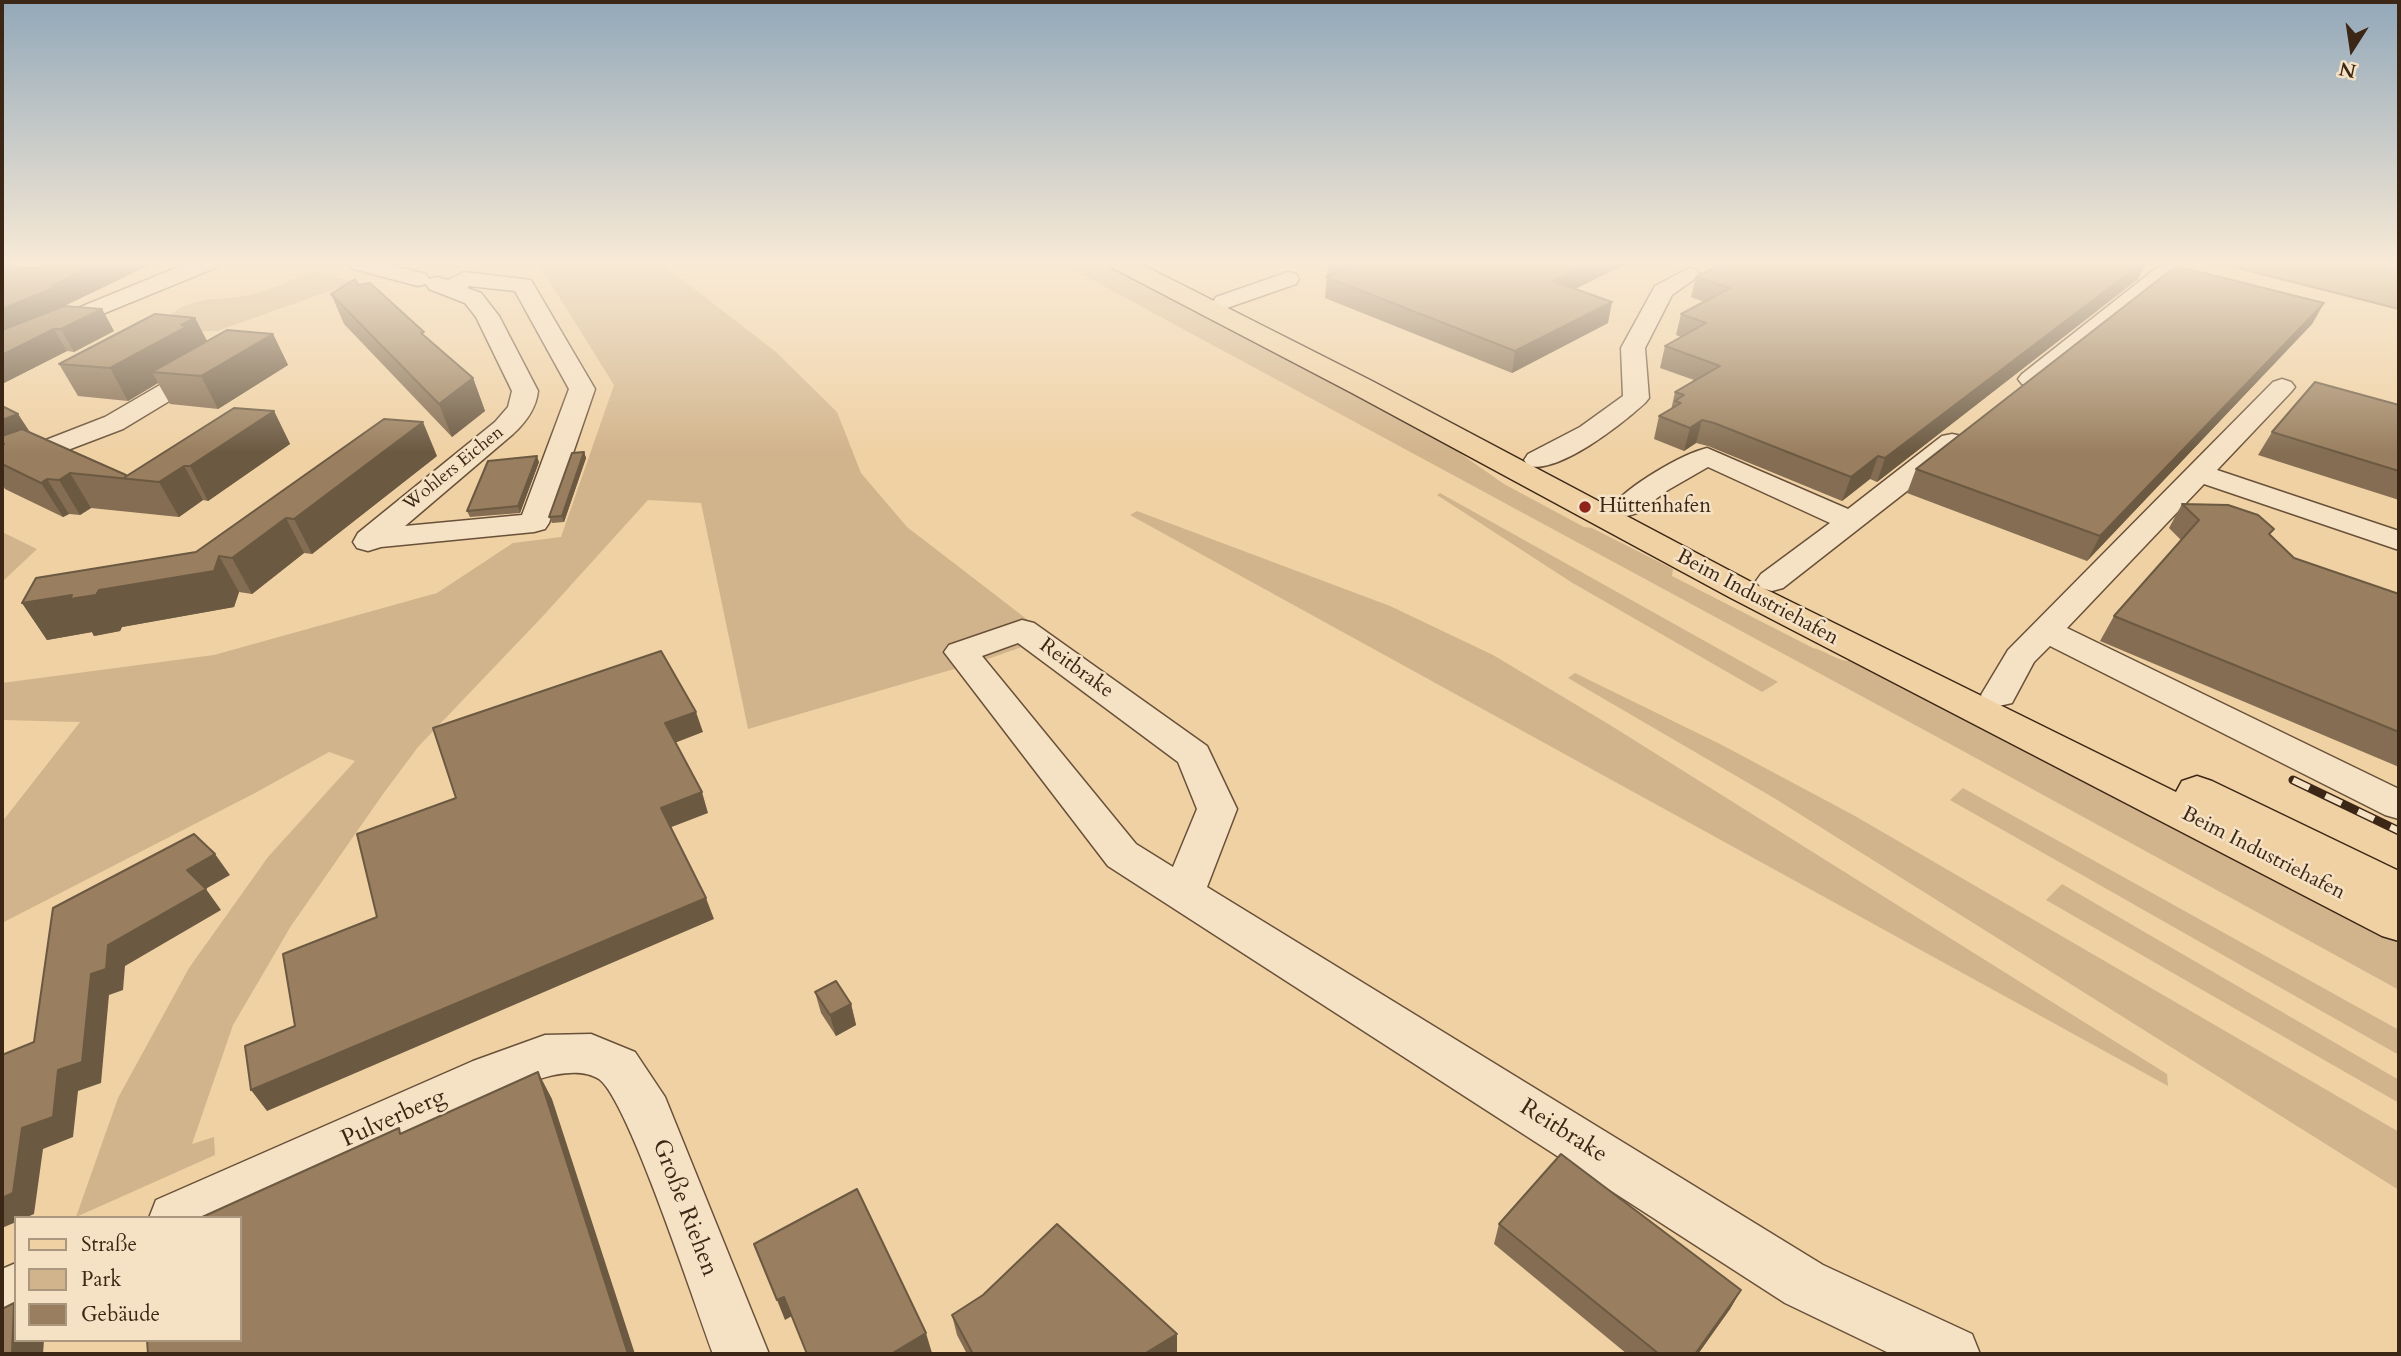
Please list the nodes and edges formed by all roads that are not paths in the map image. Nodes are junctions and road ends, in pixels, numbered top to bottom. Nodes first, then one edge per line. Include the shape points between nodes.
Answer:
1 (41, 326) edge
2 (492, 326) edge
3 (546, 326) edge
4 (1244, 326) edge
5 (1274, 326) edge
6 (1644, 326) edge
7 (2098, 326) edge
8 (13, 336) edge
9 (2, 348) edge
10 (225, 358) edge
11 (2282, 387) dead end
12 (2010, 397) edge
13 (1967, 430) edge
14 (1538, 460) junction
15 (2, 467) edge
16 (2198, 472) junction
17 (1628, 507) junction
18 (1851, 521) junction
19 (2399, 541) edge
20 (1772, 581) junction
21 (2046, 631) junction
22 (1999, 695) junction
23 (2399, 805) edge
24 (2399, 891) edge
25 (1183, 894) junction
26 (2399, 923) edge
27 (618, 1066) joint
28 (179, 1216) edge
29 (741, 1354) edge
30 (1952, 1354) edge

1 - 8 street
2 - 3 street, Wohlers Eichen via 525,391 518,415 367,548 534,523 582,389
4 - 26 main road, Beim Industriehafen via 1741,590
5 - 14 main road, Beim Industriehafen
6 - 14 street via 1633,348 1636,398 1581,439
7 - 12 street
8 - 9 street
10 - 15 street via 114,423
11 - 16 street
13 - 18 street
14 - 17 main road, Beim Industriehafen
16 - 19 street
16 - 21 street
17 - 18 street via 1707,456
17 - 20 main road, Beim Industriehafen
18 - 20 street
20 - 22 main road, Beim Industriehafen
21 - 22 street via 2020,657
21 - 23 street
22 - 24 main road, Beim Industriehafen
25 - 25 street, Reitbrake via 1122,855 961,652 1023,629 1194,755 1217,809
25 - 30 street, Reitbrake via 1804,1284
27 - 28 street, Pulverberg via 591,1054 545,1055
27 - 29 street, Große Riehen via 648,1112

